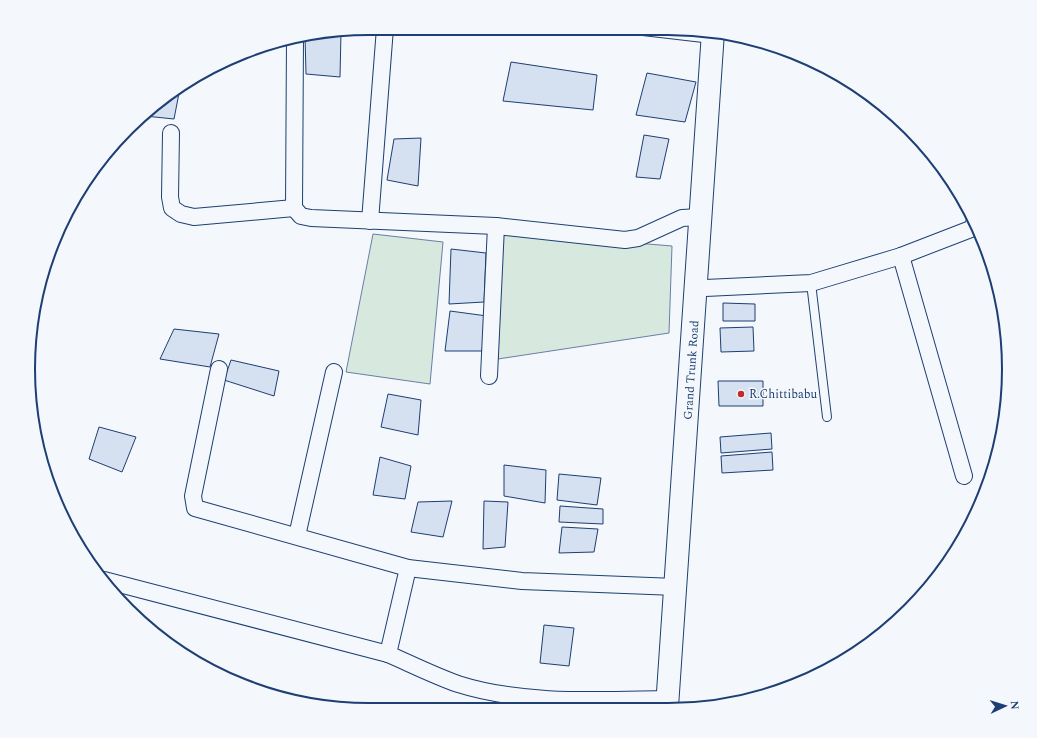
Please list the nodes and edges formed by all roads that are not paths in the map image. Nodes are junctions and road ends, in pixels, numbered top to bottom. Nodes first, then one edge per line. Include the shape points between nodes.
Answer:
1 (384, 35) edge
2 (717, 39) edge
3 (717, 39) edge
4 (295, 43) edge
5 (171, 133) dead end
6 (294, 208) junction
7 (700, 217) junction
8 (370, 221) junction
9 (496, 226) junction
10 (972, 231) edge
11 (901, 256) junction
12 (811, 283) junction
13 (705, 288) junction
14 (219, 369) dead end
15 (334, 372) dead end
16 (489, 376) dead end
17 (827, 417) dead end
18 (964, 476) dead end
19 (297, 536) junction
20 (408, 568) junction
21 (112, 582) edge
22 (676, 587) junction
23 (388, 654) junction
24 (644, 703) edge
25 (670, 703) edge
26 (670, 703) edge

1 - 8 street
2 - 7 main road, Grand Trunk Road
3 - 13 main road, Grand Trunk Road
4 - 6 street
5 - 6 street via 170,197 172,208 181,214 194,217
6 - 8 street via 301,216 311,218
7 - 9 street via 682,218 638,238 625,240
7 - 22 main road, Grand Trunk Road
8 - 9 street
9 - 16 street
10 - 11 street
11 - 12 street
11 - 18 street
12 - 13 street
12 - 17 lane
13 - 25 main road, Grand Trunk Road via 688,582
14 - 19 street via 193,504 202,511
15 - 19 street
19 - 20 street
20 - 22 street via 522,581
20 - 23 street
21 - 23 street
22 - 26 main road, Grand Trunk Road
23 - 24 street via 459,684 514,696

